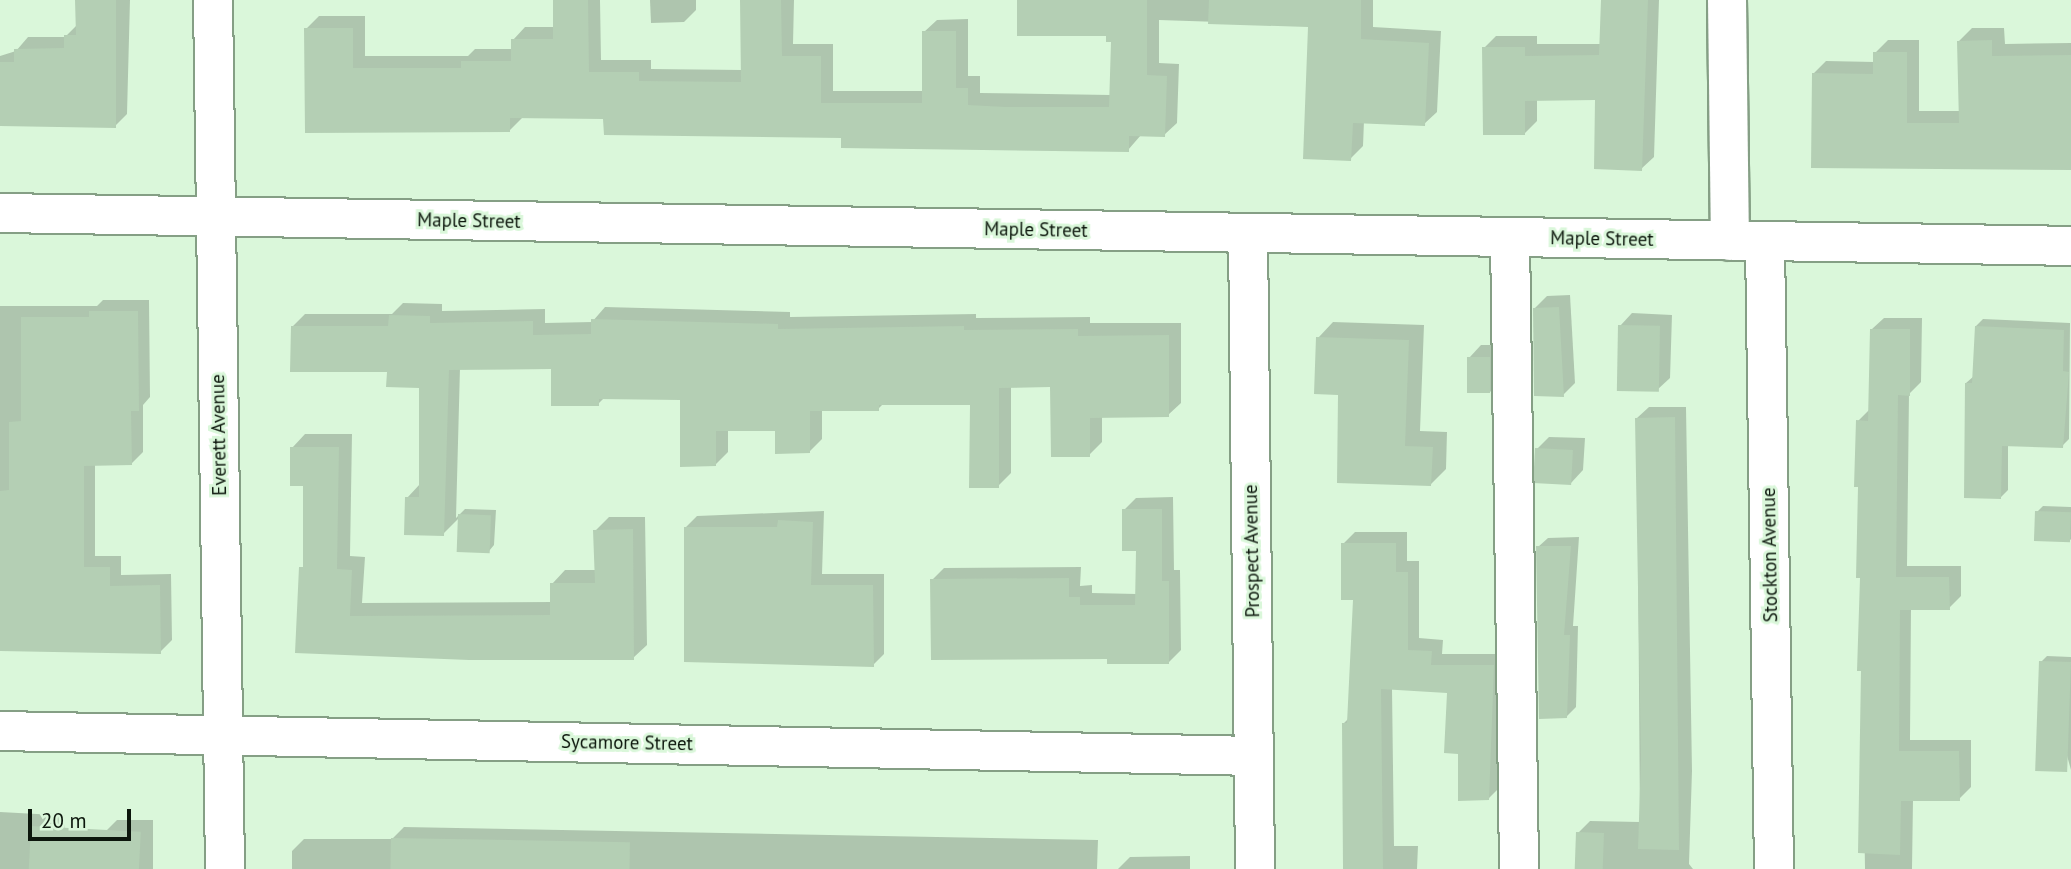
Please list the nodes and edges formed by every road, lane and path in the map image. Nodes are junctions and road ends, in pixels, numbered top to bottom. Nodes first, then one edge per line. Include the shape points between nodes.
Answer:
1 (213, 0) edge
2 (1727, 0) edge
3 (0, 213) edge
4 (216, 217) junction
5 (1248, 233) junction
6 (1510, 237) junction
7 (1748, 241) junction
8 (2071, 246) edge
9 (0, 731) edge
10 (223, 735) junction
11 (1254, 756) junction
12 (225, 869) edge
13 (1255, 869) edge
14 (1519, 869) edge
15 (1774, 869) edge

1 - 4 street, Everett Avenue
2 - 7 street, Stockton Avenue
3 - 4 street, Maple Street
4 - 5 street, Maple Street
4 - 10 street, Everett Avenue
5 - 6 street, Maple Street
5 - 11 street, Prospect Avenue
6 - 7 street, Maple Street
6 - 14 street
7 - 8 street, Maple Street
7 - 15 street, Stockton Avenue
9 - 10 street, Sycamore Street
10 - 11 street, Sycamore Street
10 - 12 street, Everett Avenue
11 - 13 street, Prospect Avenue

